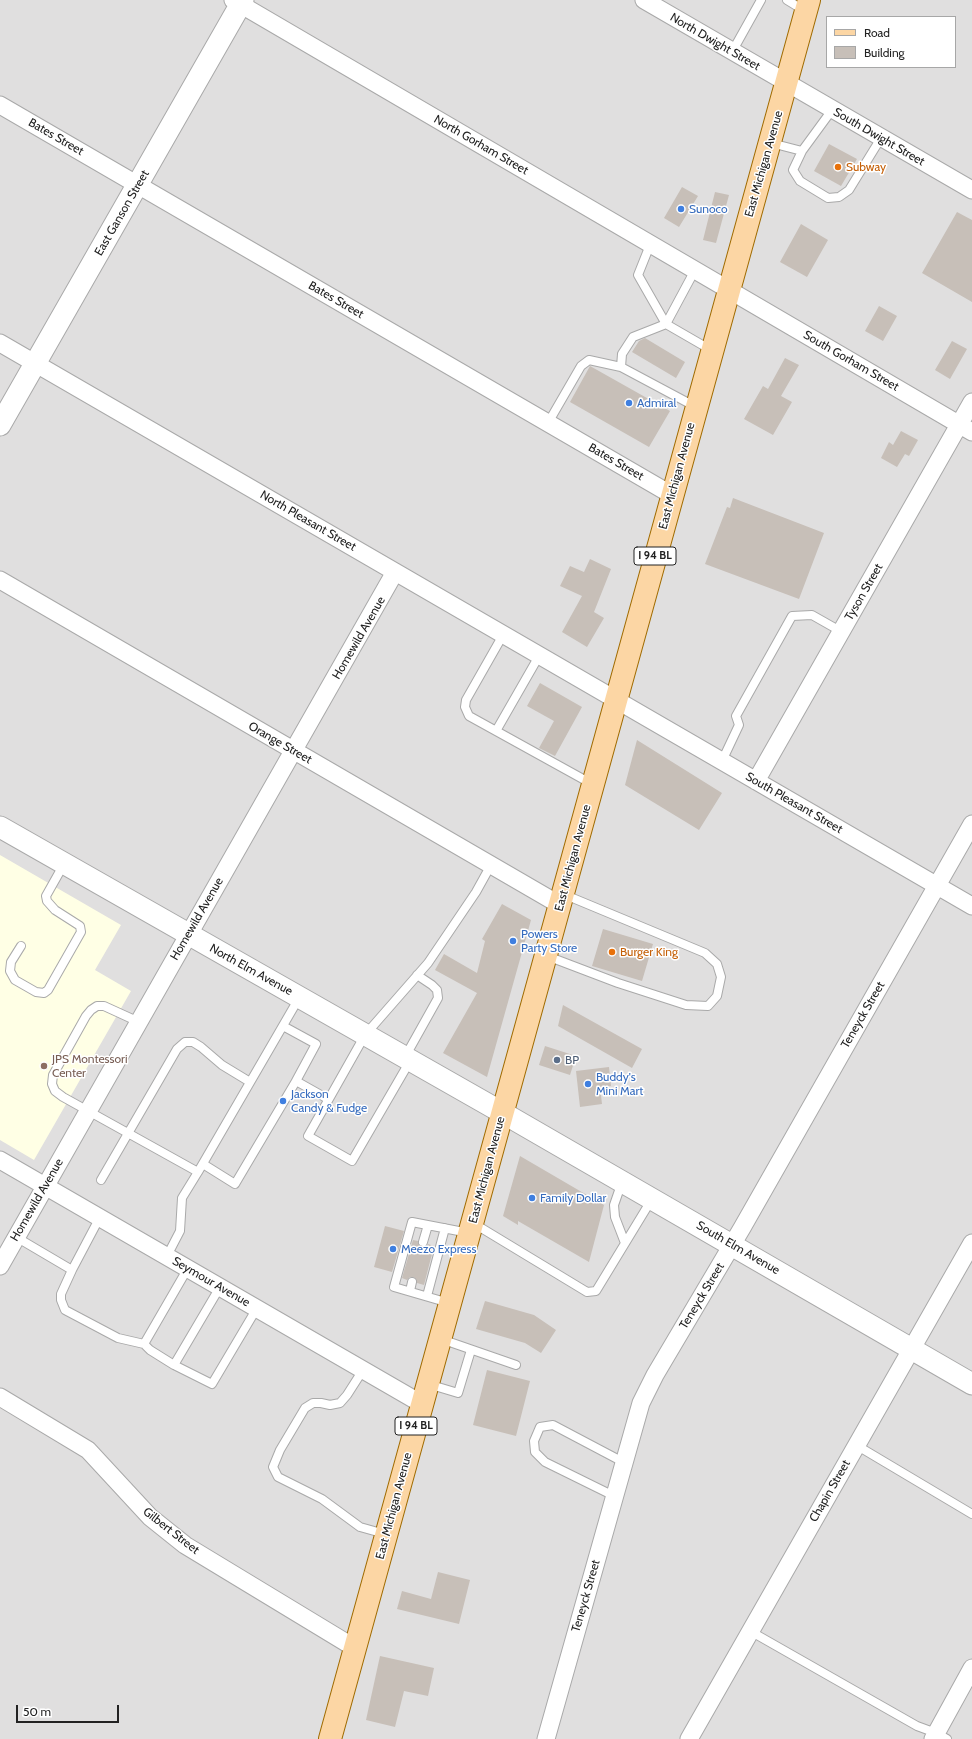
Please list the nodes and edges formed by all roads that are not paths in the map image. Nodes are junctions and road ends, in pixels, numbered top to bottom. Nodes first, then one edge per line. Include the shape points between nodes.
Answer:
1 (644, 0) edge
2 (761, 0) edge
3 (788, 0) edge
4 (239, 1) edge
5 (808, 6) edge
6 (732, 52) junction
7 (787, 83) junction
8 (0, 105) edge
9 (832, 110) junction
10 (881, 138) junction
11 (770, 142) junction
12 (802, 151) junction
13 (139, 185) junction
14 (972, 190) edge
15 (650, 245) junction
16 (695, 270) junction
17 (729, 290) junction
18 (666, 324) junction
19 (0, 343) edge
20 (712, 351) junction
21 (36, 363) junction
22 (621, 367) junction
23 (972, 402) edge
24 (696, 407) junction
25 (548, 423) junction
26 (0, 425) edge
27 (966, 428) edge
28 (672, 495) junction
29 (395, 572) junction
30 (0, 580) edge
31 (842, 632) junction
32 (503, 635) junction
33 (539, 656) junction
34 (615, 700) junction
35 (496, 731) junction
36 (294, 751) junction
37 (722, 761) junction
38 (756, 781) junction
39 (592, 785) junction
40 (972, 824) edge
41 (0, 827) edge
42 (64, 864) junction
43 (491, 865) junction
44 (936, 886) junction
45 (561, 899) junction
46 (972, 906) edge
47 (188, 935) junction
48 (21, 946) dead end
49 (546, 956) junction
50 (417, 975) junction
51 (299, 998) junction
52 (139, 1022) junction
53 (283, 1026) junction
54 (365, 1035) junction
55 (408, 1059) junction
56 (296, 1080) junction
57 (250, 1082) junction
58 (328, 1100) junction
59 (88, 1111) junction
60 (503, 1113) junction
61 (129, 1133) junction
62 (0, 1160) edge
63 (203, 1164) junction
64 (198, 1172) junction
65 (101, 1180) dead end
66 (622, 1181) junction
67 (45, 1186) junction
68 (652, 1198) junction
69 (100, 1217) junction
70 (428, 1225) junction
71 (445, 1228) junction
72 (471, 1228) junction
73 (16, 1237) junction
74 (423, 1242) dead end
75 (624, 1243) junction
76 (972, 1243) edge
77 (732, 1245) junction
78 (167, 1256) junction
79 (0, 1266) edge
80 (188, 1268) junction
81 (72, 1270) junction
82 (412, 1282) dead end
83 (220, 1287) junction
84 (410, 1291) junction
85 (427, 1296) junction
86 (450, 1303) junction
87 (257, 1308) junction
88 (440, 1338) junction
89 (144, 1344) junction
90 (911, 1349) junction
91 (471, 1350) junction
92 (174, 1365) junction
93 (516, 1365) dead end
94 (363, 1370) junction
95 (972, 1384) edge
96 (425, 1394) junction
97 (0, 1397) edge
98 (856, 1445) junction
99 (625, 1463) junction
100 (614, 1496) junction
101 (972, 1514) edge
102 (386, 1535) junction
103 (750, 1632) junction
104 (355, 1648) junction
105 (972, 1668) edge
106 (939, 1737) edge
107 (330, 1739) edge
108 (546, 1739) edge
109 (689, 1739) edge

1 - 6 street, North Dwight Street
2 - 6 lane
3 - 5 lane
4 - 13 street, East Ganson Street
4 - 15 street, North Gorham Street
5 - 7 main road, East Michigan Avenue / I 94 BL
6 - 7 street, North Dwight Street
7 - 9 street, South Dwight Street
7 - 11 main road, East Michigan Avenue / I 94 BL
8 - 13 street, Bates Street
9 - 10 street, South Dwight Street
9 - 12 lane
10 - 12 lane via 849,190 839,198 828,198 800,181 793,170
10 - 14 street, South Dwight Street
11 - 12 lane
11 - 17 main road, East Michigan Avenue / I 94 BL
13 - 21 street, East Ganson Street
13 - 25 street, Bates Street
15 - 16 street, North Gorham Street
15 - 18 lane via 638,276
16 - 17 street, North Gorham Street
16 - 18 lane
17 - 20 main road, East Michigan Avenue / I 94 BL
17 - 27 street, South Gorham Street
18 - 20 lane
18 - 22 lane via 632,337 622,354
19 - 21 street, North Pleasant Street
20 - 24 main road, East Michigan Avenue / I 94 BL
21 - 26 street, East Ganson Street
21 - 29 street, North Pleasant Street
22 - 24 lane
22 - 25 lane via 589,360 581,366
23 - 27 street, Tyson Street
24 - 28 main road, East Michigan Avenue / I 94 BL
25 - 28 street, Bates Street
27 - 31 street, Tyson Street
28 - 34 main road, East Michigan Avenue / I 94 BL
29 - 32 street, North Pleasant Street
29 - 36 street, Homewild Avenue
30 - 36 street, Orange Street
31 - 37 lane via 812,615 792,616 736,716 739,724
31 - 38 street, Tyson Street
32 - 33 street, North Pleasant Street
32 - 35 lane via 466,700 465,707 469,716
33 - 34 street, North Pleasant Street
33 - 35 lane
34 - 37 street, South Pleasant Street
34 - 39 main road, East Michigan Avenue / I 94 BL
35 - 39 lane
36 - 43 street, Orange Street
36 - 47 street, Homewild Avenue
37 - 38 street, South Pleasant Street
38 - 44 street, South Pleasant Street
39 - 45 main road, East Michigan Avenue / I 94 BL
40 - 44 street, Teneyck Street
41 - 42 street, North Elm Avenue
42 - 47 street, North Elm Avenue
42 - 48 lane via 46,896 47,901 55,910 80,926 81,932 44,993 36,992 15,980 10,971 11,962
43 - 45 street, Orange Street
43 - 50 lane via 476,892
44 - 46 street, South Pleasant Street
44 - 77 street, Teneyck Street
45 - 49 main road, East Michigan Avenue / I 94 BL
45 - 49 lane via 705,954 717,964 721,977 717,996 708,1006 686,1005
47 - 51 street, North Elm Avenue
47 - 52 street, Homewild Avenue
49 - 60 main road, East Michigan Avenue / I 94 BL
50 - 54 lane
50 - 55 lane via 437,990 438,998
51 - 53 lane
51 - 54 street, North Elm Avenue
52 - 59 street, Homewild Avenue
52 - 59 lane via 104,1006 97,1006 86,1016 53,1075 52,1084 63,1097
53 - 56 lane via 316,1044
53 - 57 lane
54 - 55 street, North Elm Avenue
54 - 58 lane
55 - 58 lane via 352,1161 308,1136
55 - 60 street, North Elm Avenue
56 - 58 lane
56 - 63 lane via 236,1184
57 - 61 lane via 222,1065 193,1042 185,1042 177,1049
57 - 63 lane
59 - 61 lane
59 - 67 street, Homewild Avenue
60 - 66 street, South Elm Avenue
60 - 72 main road, East Michigan Avenue / I 94 BL
61 - 64 lane
61 - 65 lane
62 - 67 street, Seymour Avenue
63 - 64 lane
64 - 78 lane via 182,1198 180,1231
66 - 68 street, South Elm Avenue
66 - 75 lane via 614,1205 615,1217
67 - 69 street, Seymour Avenue
67 - 73 street, Homewild Avenue
68 - 75 lane
68 - 77 street, South Elm Avenue
69 - 78 street, Seymour Avenue
69 - 81 lane
70 - 71 lane
70 - 74 lane
70 - 84 lane via 412,1222 394,1287
71 - 72 lane
71 - 85 lane
72 - 75 lane via 587,1292 596,1291
72 - 86 main road, East Michigan Avenue / I 94 BL
73 - 79 street, Homewild Avenue
73 - 81 lane
76 - 90 street, Chapin Street
77 - 90 street, South Elm Avenue
77 - 99 street, Teneyck Street via 641,1403
78 - 80 street, Seymour Avenue
80 - 83 street, Seymour Avenue
80 - 89 lane
81 - 89 lane via 61,1294 66,1310 118,1338
82 - 84 lane
83 - 87 street, Seymour Avenue
83 - 92 lane
84 - 85 lane
85 - 86 lane
86 - 88 main road, East Michigan Avenue / I 94 BL
87 - 92 lane via 212,1384
87 - 94 street, Seymour Avenue
88 - 91 lane
88 - 96 main road, East Michigan Avenue / I 94 BL
89 - 92 lane
90 - 95 street, South Elm Avenue
90 - 98 street, Chapin Street
91 - 93 lane
91 - 96 lane via 458,1393
94 - 96 street, Seymour Avenue
94 - 102 lane via 340,1403 312,1403 305,1408 273,1467 278,1477 322,1498 360,1527
96 - 102 main road, East Michigan Avenue / I 94 BL
97 - 104 street, Gilbert Street via 88,1450 150,1517 185,1545
98 - 101 lane
98 - 103 street, Chapin Street
99 - 100 street, Teneyck Street
99 - 100 lane via 553,1425 540,1428 534,1441 536,1452 545,1462
100 - 108 street, Teneyck Street
102 - 104 main road, East Michigan Avenue / I 94 BL
103 - 106 lane
103 - 109 street, Chapin Street
104 - 107 main road, East Michigan Avenue / I 94 BL
105 - 106 street

